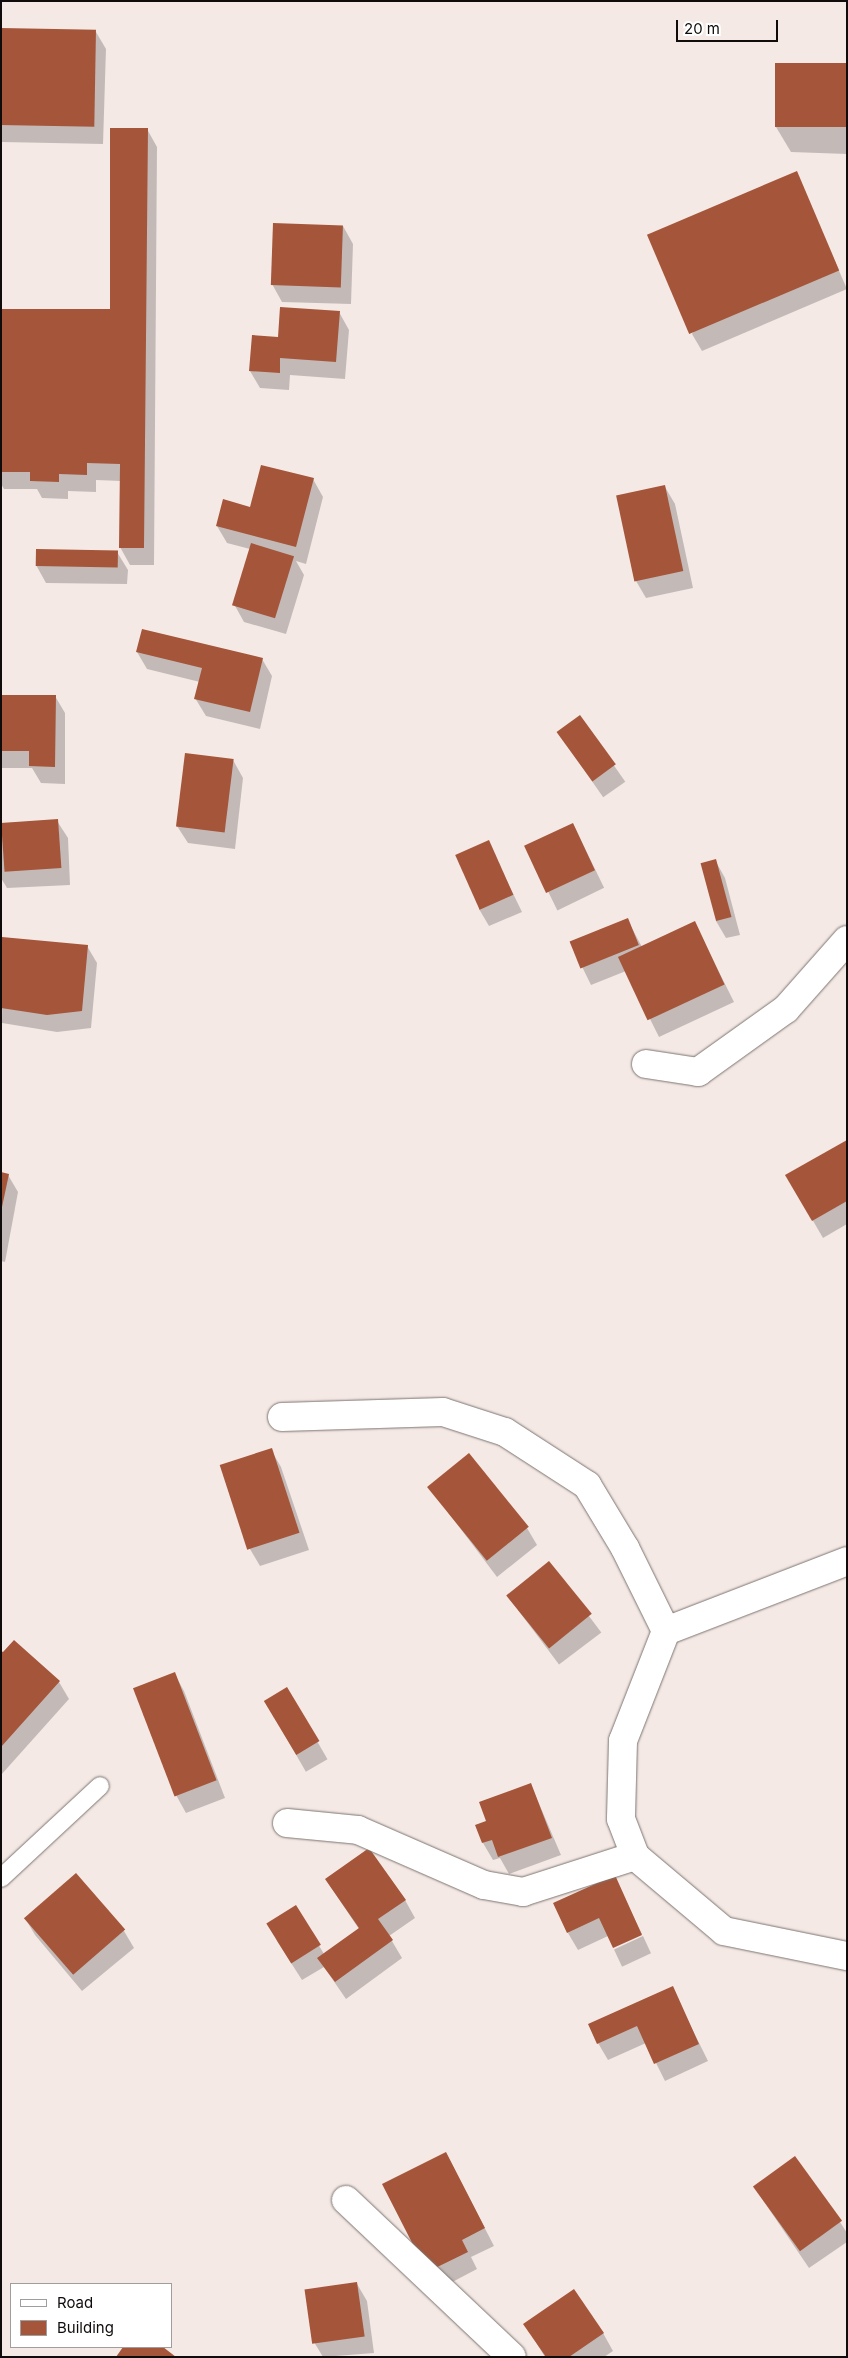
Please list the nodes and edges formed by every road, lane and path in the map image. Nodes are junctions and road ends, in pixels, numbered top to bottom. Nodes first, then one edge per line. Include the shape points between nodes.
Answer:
1 (847, 940) edge
2 (646, 1064) dead end
3 (282, 1417) dead end
4 (847, 1561) edge
5 (666, 1631) junction
6 (100, 1786) dead end
7 (287, 1823) dead end
8 (635, 1856) junction
9 (1, 1878) edge
10 (847, 1956) edge
11 (346, 2200) dead end
12 (512, 2357) edge

1 - 2 street via 786,1009 698,1072
3 - 5 street via 443,1412 505,1432 587,1486 625,1548
4 - 5 street
5 - 8 street via 623,1741 621,1819
6 - 9 lane
7 - 8 street via 358,1830 484,1885 523,1892
8 - 10 street via 724,1930
11 - 12 street

